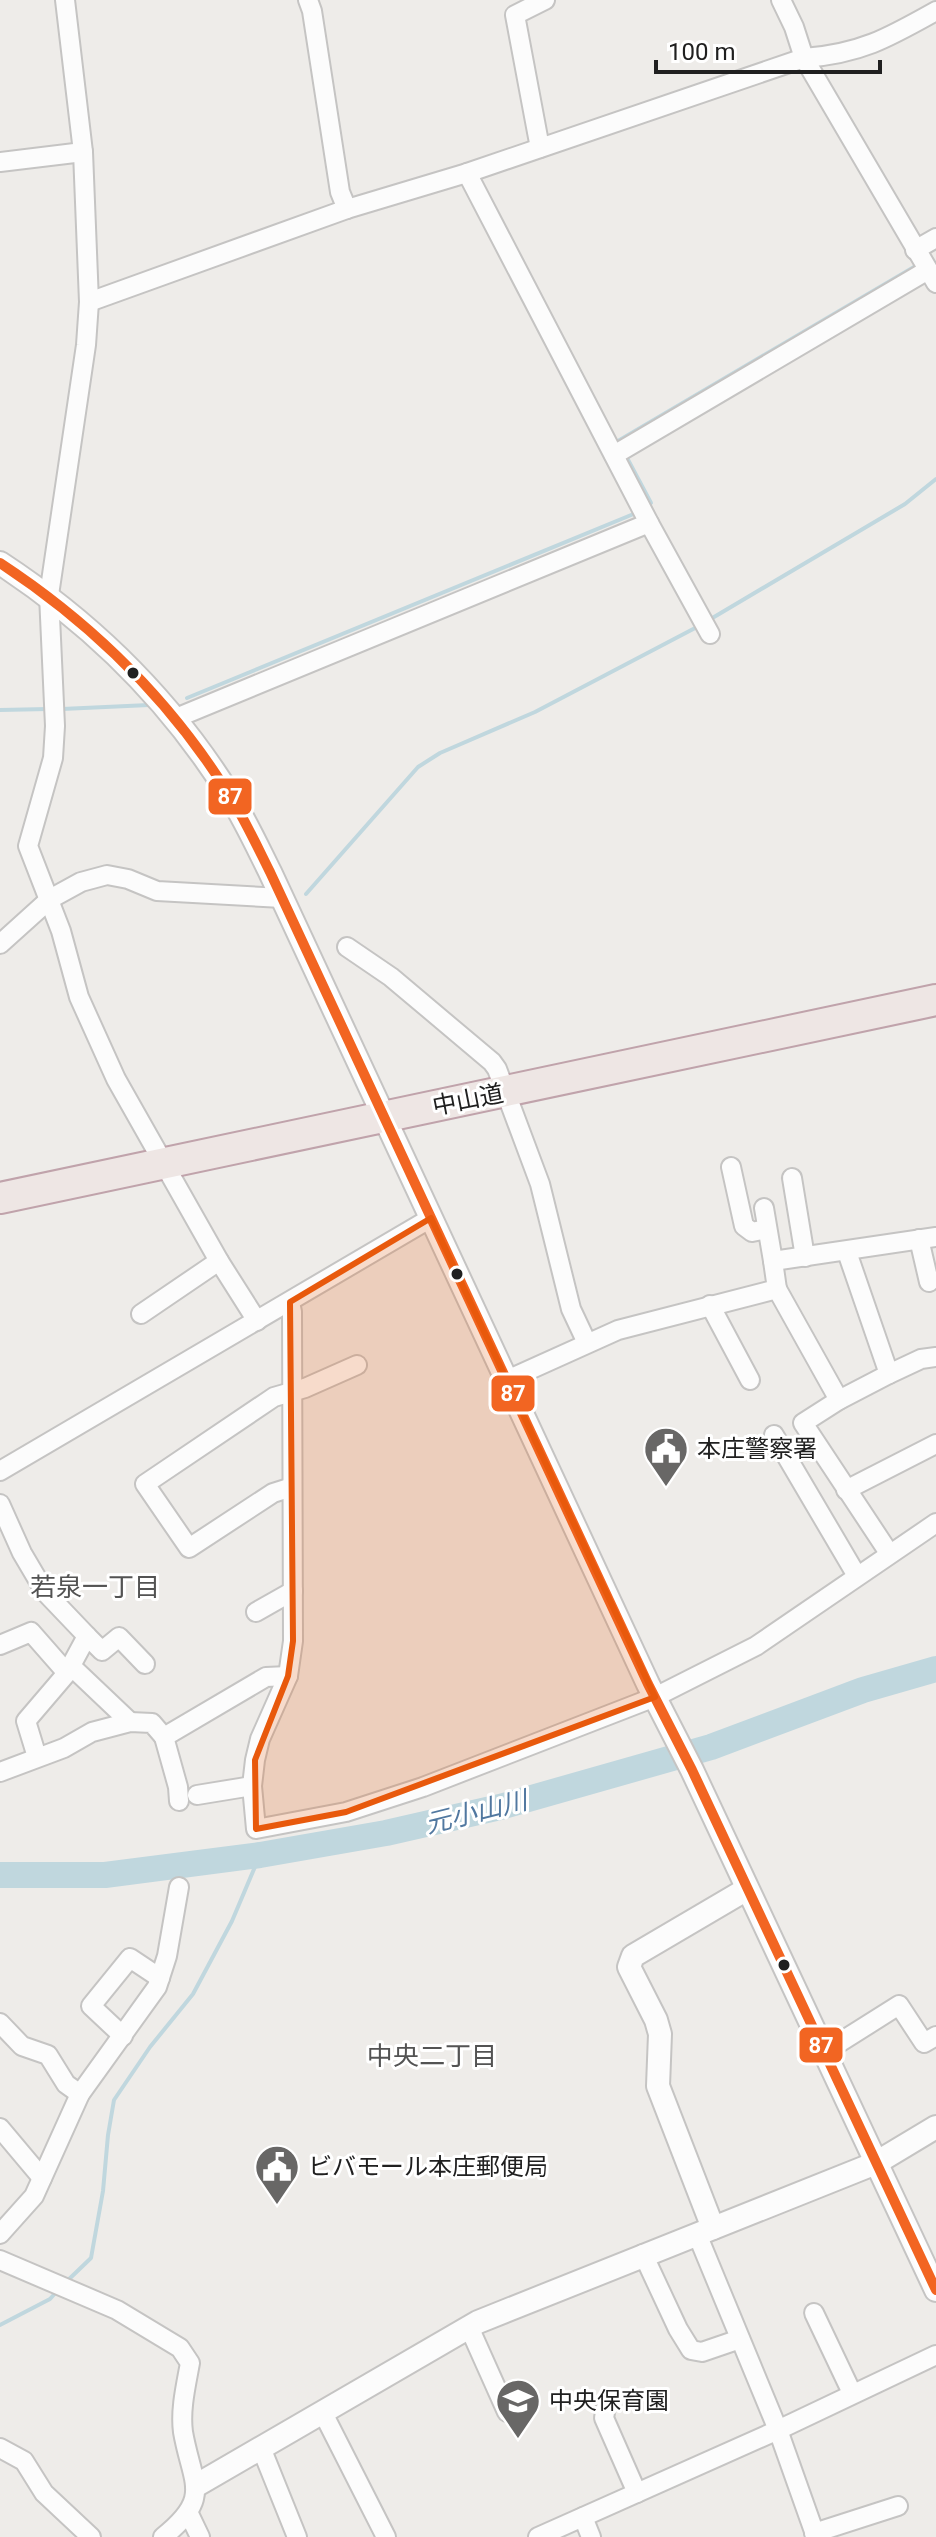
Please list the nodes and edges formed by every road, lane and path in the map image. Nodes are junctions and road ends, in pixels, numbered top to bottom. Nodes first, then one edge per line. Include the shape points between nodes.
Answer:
1 (65, 0) edge
2 (308, 0) edge
3 (545, 0) edge
4 (781, 0) edge
5 (936, 11) edge
6 (804, 58) junction
7 (540, 148) junction
8 (83, 152) junction
9 (0, 162) edge
10 (467, 173) junction
11 (347, 209) junction
12 (936, 238) edge
13 (915, 250) junction
14 (932, 277) edge
15 (89, 302) junction
16 (614, 455) junction
17 (649, 523) junction
18 (0, 563) edge
19 (49, 595) junction
20 (710, 634) dead end
21 (176, 718) junction
22 (282, 898) junction
23 (50, 899) junction
24 (0, 944) edge
25 (347, 947) dead end
26 (936, 1000) edge
27 (504, 1093) junction
28 (383, 1117) junction
29 (164, 1163) junction
30 (731, 1167) dead end
31 (792, 1178) dead end
32 (0, 1198) edge
33 (764, 1208) dead end
34 (431, 1218) junction
35 (766, 1229) junction
36 (928, 1238) edge
37 (847, 1252) junction
38 (805, 1257) junction
39 (219, 1261) junction
40 (773, 1261) junction
41 (929, 1282) dead end
42 (777, 1289) junction
43 (290, 1302) junction
44 (710, 1305) junction
45 (141, 1314) dead end
46 (257, 1321) junction
47 (587, 1343) junction
48 (936, 1357) edge
49 (357, 1365) dead end
50 (889, 1374) junction
51 (507, 1380) junction
52 (750, 1380) dead end
53 (291, 1390) junction
54 (839, 1400) junction
55 (774, 1435) dead end
56 (936, 1444) edge
57 (0, 1471) edge
58 (292, 1487) junction
59 (846, 1490) junction
60 (0, 1504) edge
61 (936, 1523) edge
62 (889, 1553) junction
63 (857, 1576) junction
64 (293, 1591) junction
65 (256, 1612) dead end
66 (87, 1636) junction
67 (0, 1645) edge
68 (145, 1664) dead end
69 (69, 1669) junction
70 (288, 1676) junction
71 (655, 1697) junction
72 (130, 1722) junction
73 (164, 1737) junction
74 (37, 1757) junction
75 (0, 1772) edge
76 (252, 1786) junction
77 (179, 1887) dead end
78 (747, 1889) junction
79 (160, 1978) junction
80 (0, 2023) edge
81 (123, 2036) junction
82 (936, 2036) edge
83 (823, 2053) junction
84 (80, 2094) junction
85 (936, 2127) edge
86 (0, 2128) edge
87 (876, 2163) junction
88 (42, 2178) junction
89 (705, 2231) junction
90 (0, 2234) edge
91 (928, 2250) edge
92 (643, 2254) junction
93 (0, 2260) edge
94 (936, 2290) edge
95 (814, 2313) dead end
96 (469, 2327) junction
97 (740, 2339) junction
98 (936, 2355) edge
99 (852, 2393) junction
100 (606, 2407) dead end
101 (507, 2412) dead end
102 (323, 2413) junction
103 (778, 2430) junction
104 (0, 2448) edge
105 (262, 2450) junction
106 (197, 2485) junction
107 (637, 2493) junction
108 (898, 2506) dead end
109 (189, 2514) junction
110 (583, 2517) junction
111 (815, 2535) edge
112 (91, 2537) edge
113 (163, 2537) edge
114 (200, 2537) edge
115 (297, 2537) edge
116 (386, 2537) edge
117 (538, 2537) edge
118 (591, 2537) edge

1 - 8 street
2 - 11 street
3 - 7 street via 515,15
4 - 6 street
5 - 6 street via 880,42 833,56
6 - 7 street
6 - 13 street
7 - 10 street
8 - 9 street
8 - 15 street
10 - 11 street
10 - 16 street
11 - 15 street
12 - 13 street
13 - 14 street
14 - 16 street
15 - 19 street
16 - 17 street
17 - 20 street
17 - 21 street
18 - 19 street
19 - 21 street via 121,659
19 - 23 street via 53,758 28,846
21 - 22 street via 232,798
22 - 23 street via 157,891 107,875
22 - 28 street
23 - 24 street
23 - 29 street via 79,997 116,1079
25 - 27 street via 492,1062
26 - 27 highway, 中山道
27 - 28 highway, 中山道
27 - 47 street via 540,1184 571,1309
28 - 29 highway, 中山道
28 - 34 street
29 - 32 highway, 中山道
29 - 39 street
30 - 35 street via 744,1226 752,1232
31 - 38 street
33 - 35 street
34 - 43 street
34 - 51 street
35 - 40 street
36 - 37 street
36 - 41 street
37 - 38 street
37 - 50 street
38 - 40 street
39 - 45 street
39 - 46 street
40 - 42 street
42 - 44 street
42 - 54 street
43 - 46 street
43 - 53 street
44 - 47 street
44 - 52 street
46 - 57 street
47 - 51 street
48 - 50 street
49 - 53 street
50 - 54 street
51 - 71 street
53 - 58 street
53 - 58 street via 145,1484 189,1548 273,1493
54 - 59 street via 803,1423
55 - 63 street
56 - 59 street
58 - 64 street
59 - 62 street
60 - 66 street via 45,1592
61 - 62 street
62 - 63 street
63 - 71 street via 756,1646
64 - 65 street
64 - 70 street
66 - 68 street via 102,1651 119,1637
66 - 69 street
67 - 69 street via 31,1632
69 - 72 street
69 - 74 street via 26,1721
70 - 73 street via 266,1677
70 - 76 street via 260,1739
71 - 76 street via 346,1812 256,1829
71 - 78 street
72 - 73 street via 152,1723
72 - 74 street via 92,1732
73 - 76 street via 178,1787 188,1798
74 - 75 street
77 - 79 street
78 - 83 street
78 - 89 street via 633,1956 629,1967 656,2020 658,2086
79 - 81 street
79 - 81 street via 130,1958 91,2006
80 - 84 street via 22,2046 48,2055 66,2084
81 - 84 street
82 - 83 street via 924,2043 899,2005
83 - 87 street
84 - 88 street
85 - 87 street
86 - 88 street
87 - 89 street
87 - 91 street
88 - 90 street via 34,2196
89 - 92 street
89 - 97 street
91 - 94 street
92 - 96 street
92 - 97 street via 691,2350 702,2352
93 - 106 street via 117,2310 180,2348 190,2363 183,2430
95 - 99 street
96 - 101 street
96 - 102 street
97 - 103 street
98 - 99 street
99 - 103 street
100 - 107 street via 604,2418
102 - 105 street
102 - 116 street
103 - 107 street
103 - 111 street
104 - 112 street via 24,2461 44,2493
105 - 106 street
105 - 115 street
106 - 109 street
107 - 110 street
108 - 111 street
109 - 113 street
109 - 114 street
110 - 117 street
110 - 118 street

